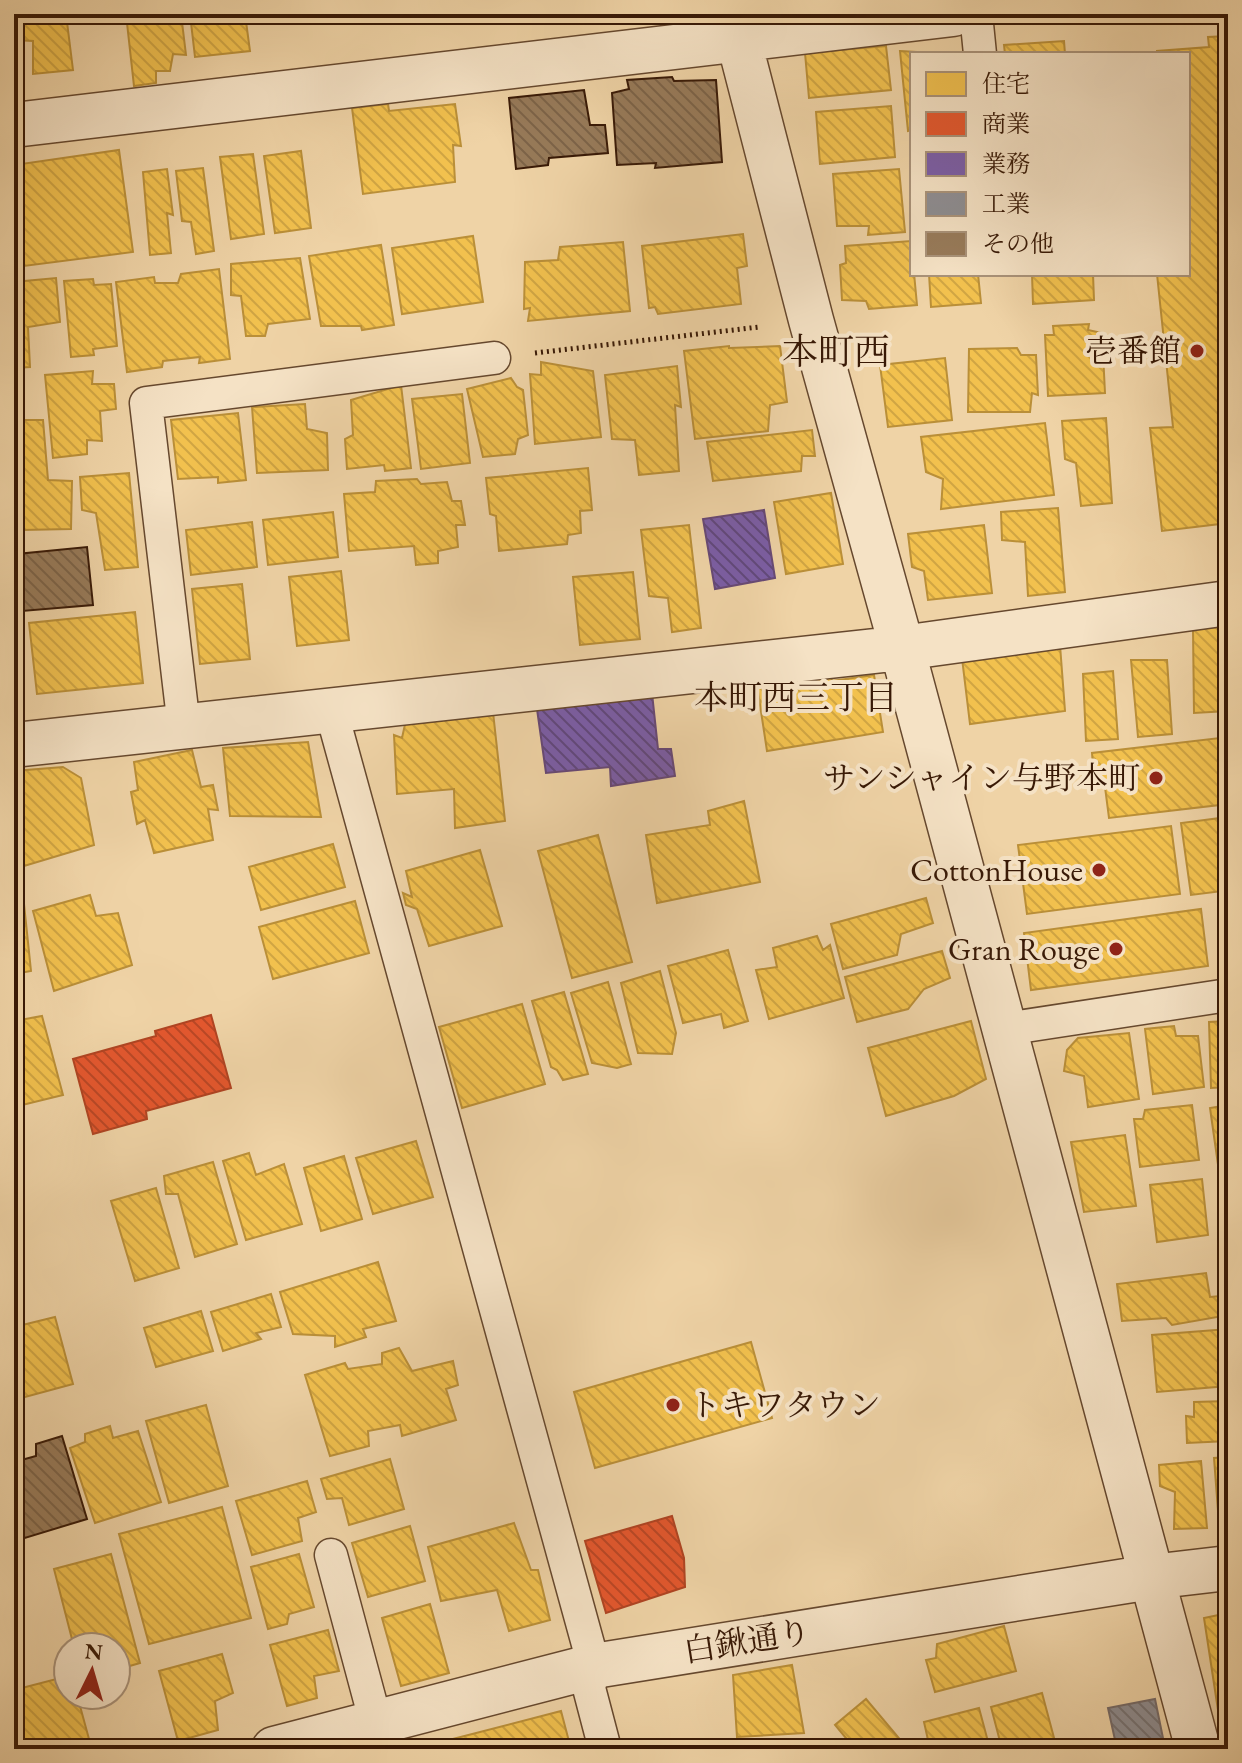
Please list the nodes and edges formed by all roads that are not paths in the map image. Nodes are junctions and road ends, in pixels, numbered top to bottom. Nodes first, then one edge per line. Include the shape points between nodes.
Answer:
1 (953, 14) edge
2 (976, 14) edge
3 (735, 26) edge
4 (980, 52) edge
5 (14, 125) edge
6 (494, 358) road end
7 (1228, 603) edge
8 (902, 648) junction
9 (331, 710) junction
10 (184, 727) junction
11 (14, 745) edge
12 (1228, 995) edge
13 (1005, 1029) junction
14 (331, 1555) dead end
15 (1228, 1568) edge
16 (1151, 1577) junction
17 (594, 1666) junction
18 (376, 1723) junction
19 (274, 1749) edge
20 (605, 1749) edge
21 (1198, 1749) edge

1 - 3 street
2 - 4 lane
3 - 5 street
3 - 8 street
6 - 10 lane via 146,403
7 - 8 street
8 - 9 street
8 - 13 street
9 - 10 street
9 - 17 lane
10 - 11 street
12 - 13 lane
13 - 16 street
14 - 18 lane
15 - 16 street, 白鍬通り
16 - 17 street, 白鍬通り
16 - 21 street
17 - 18 street, 白鍬通り
17 - 20 lane via 589,1688
18 - 19 street, 白鍬通り

